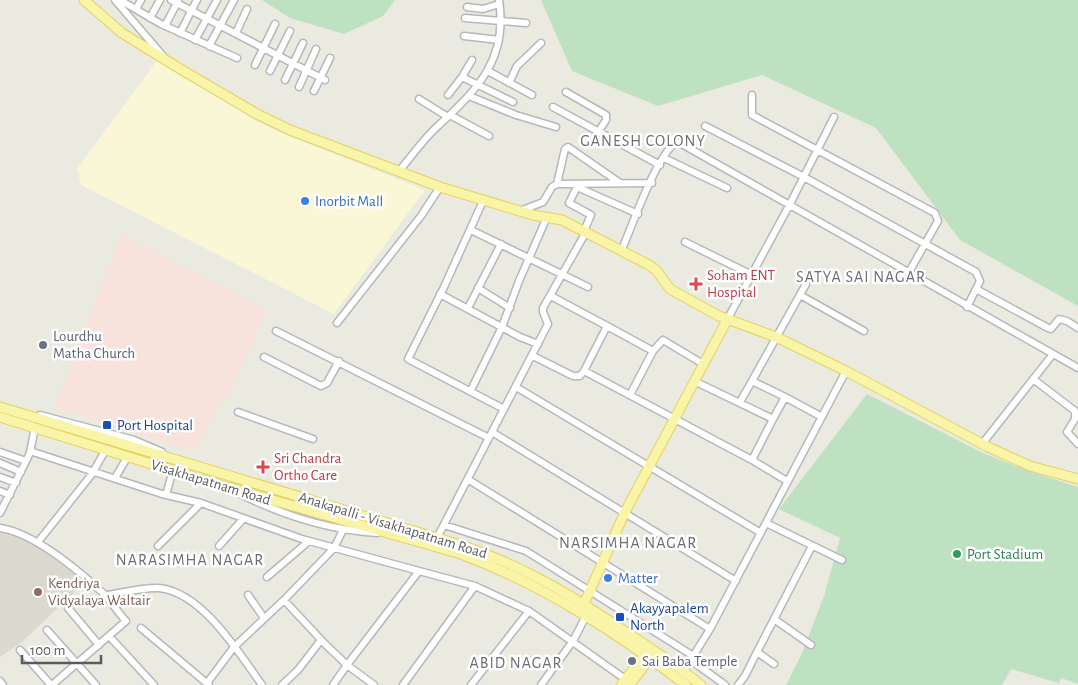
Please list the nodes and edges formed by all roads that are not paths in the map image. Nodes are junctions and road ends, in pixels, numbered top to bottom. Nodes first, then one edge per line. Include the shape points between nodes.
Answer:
1 (84, 0) edge
2 (120, 0) edge
3 (140, 0) edge
4 (160, 0) edge
5 (197, 0) edge
6 (217, 0) edge
7 (234, 0) edge
8 (176, 1) edge
9 (499, 2) edge
10 (467, 7) dead end
11 (136, 9) junction
12 (247, 9) dead end
13 (192, 11) junction
14 (150, 18) junction
15 (465, 18) dead end
16 (207, 19) junction
17 (499, 21) junction
18 (526, 23) dead end
19 (275, 24) dead end
20 (165, 26) junction
21 (221, 26) junction
22 (290, 31) dead end
23 (180, 33) junction
24 (236, 34) junction
25 (464, 36) dead end
26 (195, 40) junction
27 (498, 40) junction
28 (303, 43) dead end
29 (541, 43) dead end
30 (209, 46) junction
31 (264, 48) junction
32 (316, 50) dead end
33 (278, 55) junction
34 (237, 58) dead end
35 (330, 58) dead end
36 (166, 60) junction
37 (472, 60) dead end
38 (294, 63) junction
39 (256, 65) dead end
40 (307, 70) junction
41 (270, 71) dead end
42 (488, 71) junction
43 (462, 77) junction
44 (323, 78) junction
45 (285, 80) dead end
46 (509, 83) junction
47 (478, 86) junction
48 (299, 87) dead end
49 (314, 91) dead end
50 (566, 92) dead end
51 (448, 95) dead end
52 (532, 95) dead end
53 (752, 95) dead end
54 (469, 96) junction
55 (419, 100) dead end
56 (513, 102) dead end
57 (553, 107) dead end
58 (449, 116) junction
59 (834, 117) dead end
60 (705, 126) dead end
61 (556, 127) dead end
62 (599, 131) junction
63 (489, 136) dead end
64 (817, 151) junction
65 (664, 158) junction
66 (660, 165) junction
67 (399, 171) junction
68 (804, 177) junction
69 (652, 183) junction
70 (557, 184) junction
71 (620, 184) junction
72 (440, 187) junction
73 (727, 188) dead end
74 (483, 201) junction
75 (790, 204) junction
76 (519, 211) junction
77 (638, 214) junction
78 (547, 217) junction
79 (471, 230) junction
80 (585, 232) junction
81 (685, 242) dead end
82 (501, 244) junction
83 (926, 244) junction
84 (622, 249) junction
85 (528, 259) junction
86 (909, 272) junction
87 (561, 275) junction
88 (752, 275) junction
89 (806, 284) dead end
90 (588, 287) dead end
91 (478, 288) junction
92 (976, 289) junction
93 (440, 294) junction
94 (800, 295) junction
95 (551, 296) junction
96 (967, 307) junction
97 (468, 308) junction
98 (510, 308) junction
99 (727, 320) junction
100 (337, 323) dead end
101 (607, 326) junction
102 (502, 327) junction
103 (1078, 328) edge
104 (276, 331) dead end
105 (864, 331) dead end
106 (776, 337) junction
107 (538, 344) junction
108 (653, 351) junction
109 (1053, 354) junction
110 (532, 356) junction
111 (264, 357) dead end
112 (339, 362) junction
113 (703, 364) junction
114 (1078, 368) edge
115 (584, 371) junction
116 (846, 371) junction
117 (1033, 379) junction
118 (752, 380) junction
119 (694, 381) junction
120 (516, 387) junction
121 (471, 390) junction
122 (630, 395) junction
123 (785, 398) junction
124 (740, 402) junction
125 (0, 406) edge
126 (504, 409) junction
127 (238, 412) dead end
128 (0, 417) edge
129 (822, 417) junction
130 (675, 419) junction
131 (773, 419) junction
132 (35, 428) junction
133 (490, 435) junction
134 (312, 439) dead end
135 (982, 444) junction
136 (1078, 444) edge
137 (106, 449) junction
138 (30, 451) junction
139 (0, 452) edge
140 (128, 456) junction
141 (752, 460) junction
142 (26, 461) junction
143 (0, 463) edge
144 (648, 466) junction
145 (173, 470) junction
146 (21, 472) junction
147 (93, 472) junction
148 (0, 477) edge
149 (115, 478) junction
150 (469, 480) junction
151 (1078, 480) edge
152 (786, 481) junction
153 (16, 483) junction
154 (224, 486) junction
155 (0, 491) edge
156 (10, 494) junction
157 (166, 495) junction
158 (200, 503) junction
159 (2, 505) edge
160 (625, 512) junction
161 (0, 513) edge
162 (243, 519) junction
163 (766, 523) junction
164 (444, 525) junction
165 (0, 528) edge
166 (343, 530) junction
167 (760, 533) junction
168 (388, 534) junction
169 (437, 538) junction
170 (309, 541) junction
171 (38, 542) junction
172 (158, 546) dead end
173 (219, 546) dead end
174 (812, 546) junction
175 (334, 548) junction
176 (842, 560) dead end
177 (602, 562) junction
178 (419, 571) junction
179 (268, 577) dead end
180 (736, 581) junction
181 (475, 586) junction
182 (589, 591) junction
183 (106, 595) junction
184 (248, 595) dead end
185 (284, 600) junction
186 (584, 604) junction
187 (68, 608) dead end
188 (529, 611) junction
189 (586, 616) junction
190 (264, 618) junction
191 (774, 619) junction
192 (141, 628) dead end
193 (710, 629) junction
194 (47, 630) dead end
195 (110, 637) junction
196 (321, 640) junction
197 (573, 641) junction
198 (99, 645) junction
199 (811, 645) dead end
200 (234, 647) junction
201 (652, 649) junction
202 (20, 650) dead end
203 (757, 652) junction
204 (647, 658) junction
205 (693, 659) junction
206 (77, 664) junction
207 (774, 664) dead end
208 (347, 665) junction
209 (684, 671) junction
210 (0, 682) edge
211 (628, 683) edge
212 (208, 684) edge
213 (3, 685) edge
214 (52, 685) edge
215 (96, 685) edge
216 (154, 685) edge
217 (262, 685) edge
218 (282, 685) edge
219 (333, 685) edge
220 (374, 685) edge
221 (403, 685) edge
222 (471, 685) edge
223 (541, 685) edge
224 (686, 685) edge
225 (701, 685) edge
226 (724, 685) edge
227 (738, 685) edge

1 - 36 main road via 108,23
2 - 11 street
2 - 36 street
3 - 11 street
4 - 14 street
5 - 13 street
6 - 16 street
7 - 21 street
8 - 13 street
8 - 20 street
9 - 10 street via 478,9
9 - 17 street
11 - 14 street
12 - 24 street
13 - 16 street
13 - 23 street
14 - 20 street
15 - 17 street
16 - 21 street
16 - 26 street
17 - 18 street
17 - 27 street
19 - 31 street
20 - 23 street
21 - 24 street
21 - 30 street
22 - 33 street
23 - 26 street
24 - 31 street
25 - 27 street
26 - 30 street
27 - 42 street via 495,58
28 - 38 street
29 - 46 street via 517,66
30 - 34 street
31 - 33 street
31 - 39 street
32 - 40 street
33 - 38 street
33 - 41 street
35 - 44 street
36 - 67 main road via 257,114 322,144
37 - 43 street
38 - 40 street
38 - 45 street
40 - 44 street
40 - 48 street
42 - 46 street
42 - 47 street
43 - 47 street
43 - 51 street
44 - 49 street
46 - 52 street
47 - 54 street
47 - 56 street
50 - 62 street via 606,115
53 - 64 street via 752,115
54 - 58 street
54 - 61 street
55 - 58 street
57 - 62 street
58 - 63 street
58 - 67 street
59 - 64 street
60 - 68 street
62 - 66 street
64 - 68 street
64 - 83 street via 935,213 938,221
65 - 66 street
65 - 73 street
65 - 75 street via 670,147 680,143
66 - 69 street
67 - 72 main road
68 - 75 street
68 - 83 street
69 - 71 street
69 - 77 street
70 - 71 street
70 - 71 street via 568,147
70 - 76 street via 543,202
72 - 74 main road
72 - 100 street
74 - 76 main road
74 - 79 street
75 - 86 street
75 - 88 street
76 - 78 main road
77 - 80 street via 577,187 569,203 591,215
77 - 84 street
78 - 80 main road via 562,220
78 - 85 street
79 - 82 street
79 - 93 street
80 - 84 main road
80 - 87 street
81 - 88 street
82 - 85 street
82 - 91 street
83 - 86 street
83 - 92 street via 976,272 980,281
84 - 99 main road via 656,270 670,289
85 - 87 street
85 - 98 street
86 - 96 street
87 - 90 street
87 - 95 street
88 - 99 street
89 - 94 street
91 - 97 street
91 - 98 street
92 - 96 street
92 - 103 street via 1048,328 1062,319
93 - 97 street
93 - 121 street via 408,359
94 - 105 street
94 - 106 street
95 - 101 street
95 - 107 street via 543,312 548,324
96 - 109 street
97 - 102 street
98 - 102 street
99 - 106 main road
99 - 113 main road
101 - 108 street
101 - 115 street
102 - 107 street
102 - 121 street
104 - 112 street
106 - 116 main road
106 - 118 street
107 - 110 street
108 - 113 street via 660,341 666,340
108 - 122 street
109 - 114 street
109 - 117 street
110 - 115 street via 574,376 580,376
110 - 120 street
111 - 112 street via 321,386 327,383
112 - 133 street
113 - 119 main road
115 - 122 street
116 - 129 street
116 - 135 main road
117 - 135 street
117 - 136 street via 1074,411 1075,419 1067,432
118 - 123 street
118 - 124 street
119 - 124 street
119 - 130 main road
120 - 126 street
120 - 144 street
121 - 126 street
122 - 130 street
123 - 129 street
123 - 131 street
124 - 131 street
125 - 169 main road, Anakapalli - Visakhapatnam Road
126 - 133 street
127 - 134 street
128 - 132 main road, Visakhapatnam Road
129 - 152 street
130 - 141 street
130 - 144 main road
131 - 141 street
132 - 137 main road, Visakhapatnam Road
132 - 138 street
133 - 150 street
133 - 160 street
135 - 151 main road via 1030,466
137 - 140 main road, Visakhapatnam Road
137 - 147 street
138 - 142 street
138 - 147 street
139 - 142 street
140 - 145 main road, Visakhapatnam Road
140 - 149 street
141 - 152 street
142 - 146 street
143 - 146 street
144 - 160 main road
144 - 167 street
145 - 154 main road, Visakhapatnam Road
145 - 157 street
146 - 153 street
147 - 149 street
147 - 171 street
148 - 153 street
149 - 157 street
150 - 164 street
150 - 177 street
152 - 163 street
153 - 156 street
154 - 166 street via 279,512
154 - 168 main road, Visakhapatnam Road
155 - 156 street
156 - 159 street
157 - 158 street
158 - 162 street
158 - 172 street
159 - 161 street
160 - 177 main road
160 - 180 street
162 - 170 street
162 - 173 street
163 - 167 street
163 - 174 street
164 - 169 street
164 - 182 street via 526,551
165 - 171 street
166 - 168 street
166 - 175 street
167 - 180 street
168 - 189 main road, Visakhapatnam Road via 501,569
169 - 186 main road, Anakapalli - Visakhapatnam Road via 504,560
170 - 175 street
170 - 179 street
171 - 183 street
174 - 176 street
174 - 191 street
175 - 178 street
175 - 185 street
177 - 182 main road
177 - 193 street
178 - 181 street
178 - 208 street
180 - 193 street
181 - 188 street
181 - 221 street
182 - 186 main road
182 - 205 street
183 - 195 street via 126,621
183 - 200 street via 162,588 196,605
184 - 190 street
185 - 190 street
185 - 196 street
186 - 201 main road, Anakapalli - Visakhapatnam Road
187 - 198 street
188 - 197 street
188 - 222 street
189 - 197 street
189 - 204 main road, Visakhapatnam Road
190 - 200 street
191 - 199 street
191 - 203 street
192 - 212 street
193 - 205 street
194 - 206 street
195 - 198 street
195 - 216 street
196 - 208 street
196 - 218 street
197 - 211 street
197 - 223 street
198 - 206 street
200 - 212 street
200 - 217 street
201 - 204 main road
201 - 209 main road, Anakapalli - Visakhapatnam Road
202 - 214 street
203 - 207 street
203 - 227 street
204 - 211 main road
204 - 224 main road, Visakhapatnam Road
205 - 209 street
205 - 226 street
206 - 214 street
206 - 215 street
208 - 219 street
208 - 220 street
209 - 225 main road, Anakapalli - Visakhapatnam Road
210 - 213 street

